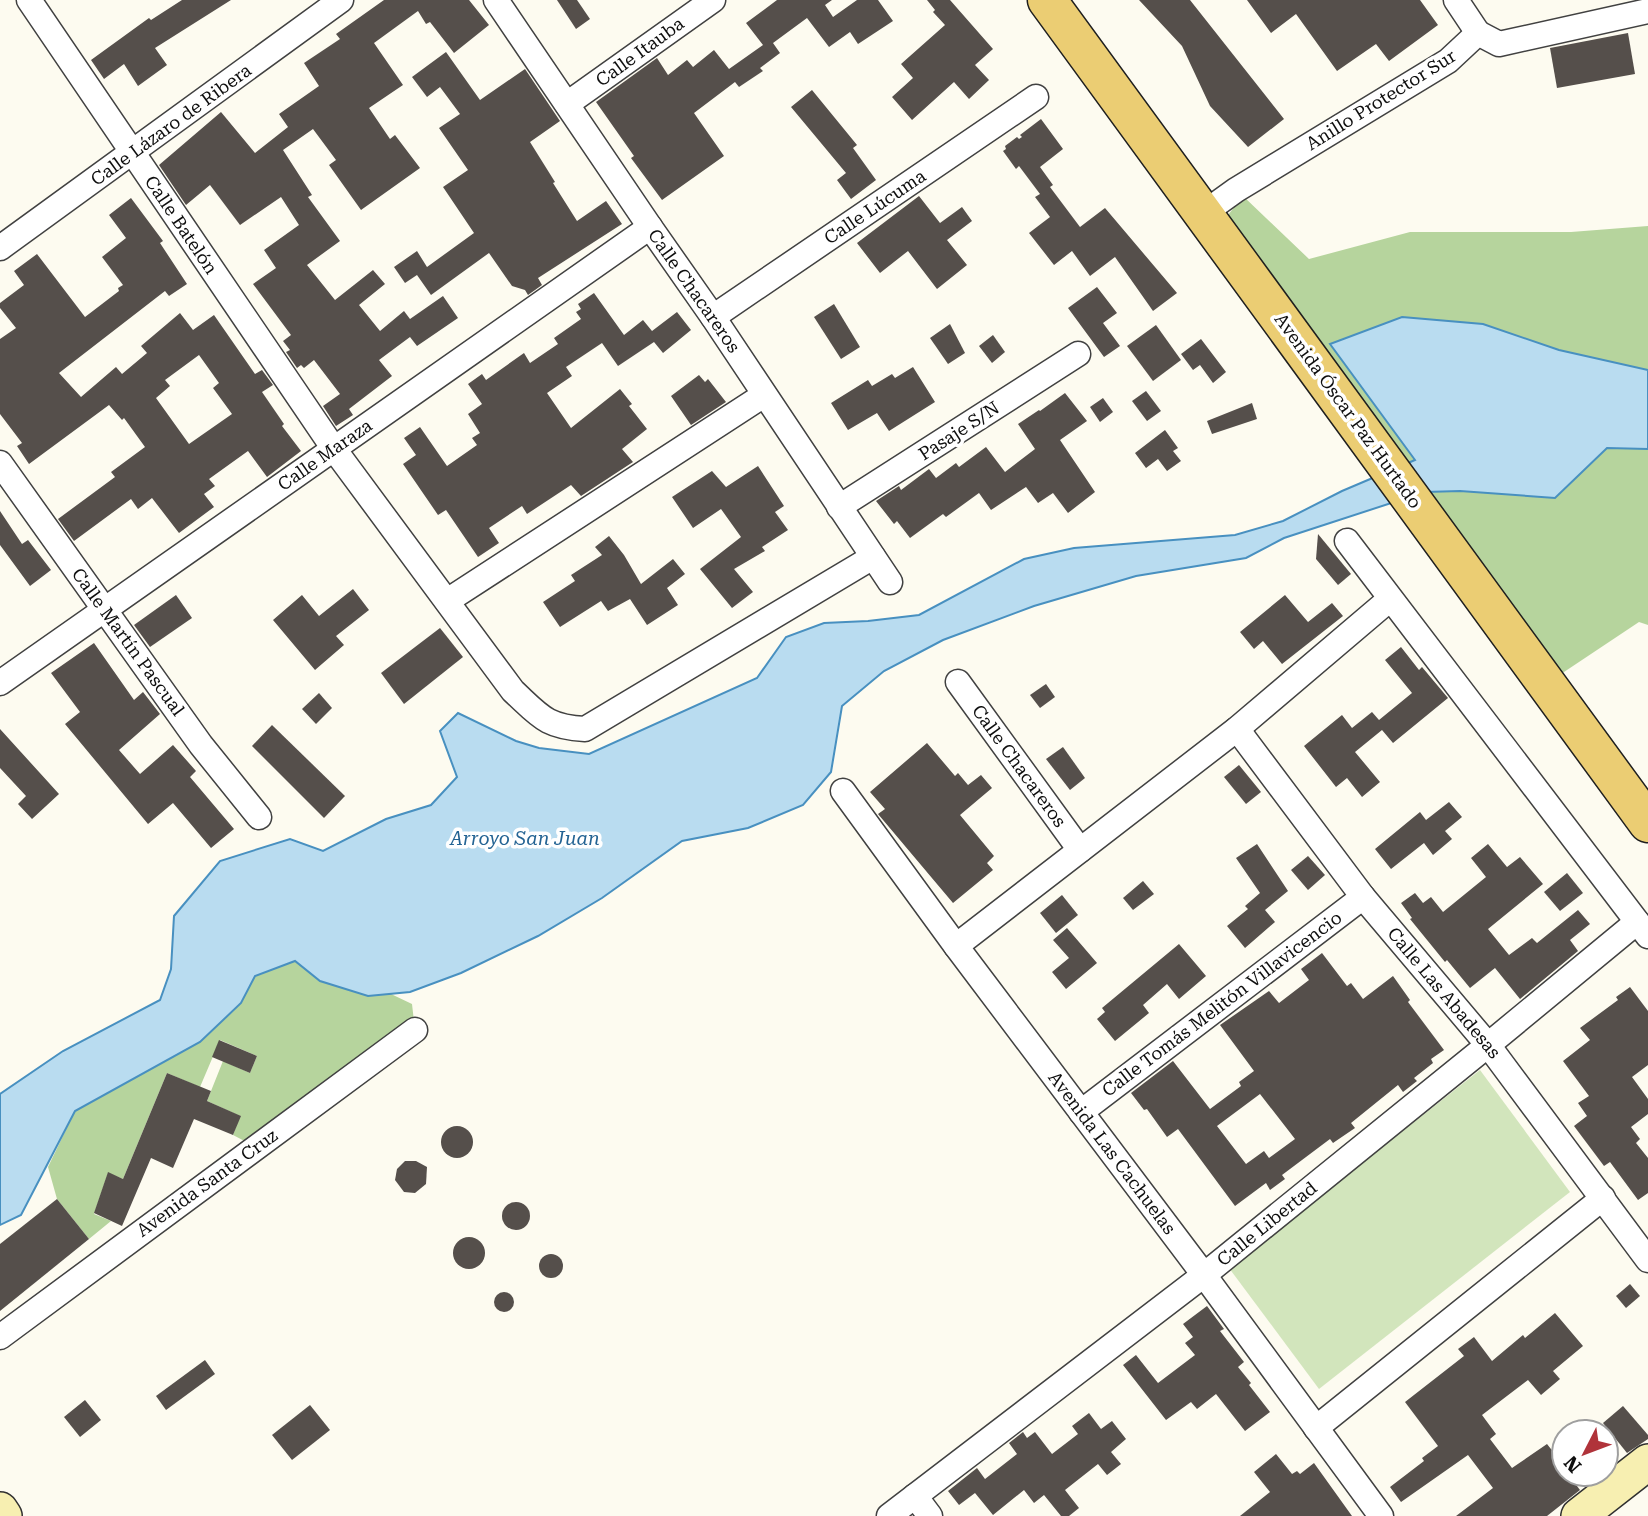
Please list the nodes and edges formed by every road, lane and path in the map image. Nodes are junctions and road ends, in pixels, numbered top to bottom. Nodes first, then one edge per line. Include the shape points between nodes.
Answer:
1 (29, 0) edge
2 (341, 0) edge
3 (496, 0) edge
4 (713, 0) edge
5 (1047, 0) edge
6 (1456, 0) edge
7 (1648, 11) edge
8 (1478, 33) junction
9 (1036, 97) dead end
10 (567, 104) junction
11 (133, 154) junction
12 (1204, 213) junction
13 (650, 227) junction
14 (0, 248) edge
15 (713, 317) junction
16 (1078, 354) dead end
17 (764, 395) junction
18 (334, 449) junction
19 (0, 463) edge
20 (839, 508) junction
21 (1347, 541) dead end
22 (873, 557) junction
23 (890, 582) dead end
24 (1390, 599) junction
25 (447, 601) junction
26 (105, 610) junction
27 (958, 681) dead end
28 (0, 683) edge
29 (1237, 729) junction
30 (843, 791) dead end
31 (259, 817) dead end
32 (1648, 823) edge
33 (1080, 850) junction
34 (1363, 897) junction
35 (1642, 929) edge
36 (956, 946) junction
37 (415, 1030) dead end
38 (1488, 1045) junction
39 (1080, 1112) junction
40 (1603, 1198) junction
41 (1648, 1260) edge
42 (1204, 1275) junction
43 (0, 1337) edge
44 (1316, 1428) junction
45 (1648, 1462) edge
46 (915, 1496) junction
47 (0, 1510) edge
48 (4, 1516) edge
49 (889, 1516) edge
50 (930, 1516) edge
51 (1381, 1516) edge
52 (1579, 1516) edge

1 - 11 street, Calle Batelón
2 - 11 street, Calle Lázaro de Ribera
3 - 10 street, Calle Chacareros
4 - 10 street, Calle Itauba
5 - 12 main road, Avenida Óscar Paz Hurtado
6 - 8 street
7 - 8 street via 1499,44
8 - 12 street, Anillo Protector Sur via 1448,61
9 - 15 street, Calle Lúcuma
10 - 13 street, Calle Chacareros
11 - 14 street, Calle Lázaro de Ribera
11 - 18 street, Calle Batelón
12 - 32 main road, Avenida Óscar Paz Hurtado
13 - 15 street, Calle Chacareros
13 - 18 street, Calle Maraza
15 - 17 street, Calle Chacareros
16 - 20 street, Pasaje S/N
17 - 20 street, Calle Chacareros
17 - 25 street
18 - 25 street, Calle Batelón
18 - 26 street, Calle Maraza
19 - 26 street, Calle Martín Pascual
20 - 22 street, Calle Chacareros
21 - 24 street
22 - 23 street, Calle Chacareros
22 - 25 street, Calle Batelón via 585,729 545,721 513,691
24 - 29 street
24 - 35 street
26 - 28 street, Calle Maraza
26 - 31 street, Calle Martín Pascual via 201,745
27 - 33 street, Calle Chacareros
29 - 33 street
29 - 34 street, Calle Las Abadesas
30 - 36 street, Avenida Las Cachuelas
33 - 36 street
34 - 38 street, Calle Las Abadesas
34 - 39 street, Calle Tomás Melitón Villavicencio
35 - 38 street, Calle Libertad
36 - 39 street, Avenida Las Cachuelas
37 - 43 street, Avenida Santa Cruz
38 - 40 street, Calle Las Abadesas
38 - 42 street, Calle Libertad
39 - 42 street, Avenida Las Cachuelas
40 - 41 street, Calle Las Abadesas
40 - 44 street
42 - 44 street, Avenida Las Cachuelas
42 - 46 street, Calle Libertad
44 - 51 street, Avenida Las Cachuelas
45 - 52 main road
46 - 49 street, Calle Libertad
46 - 50 street
47 - 48 main road

